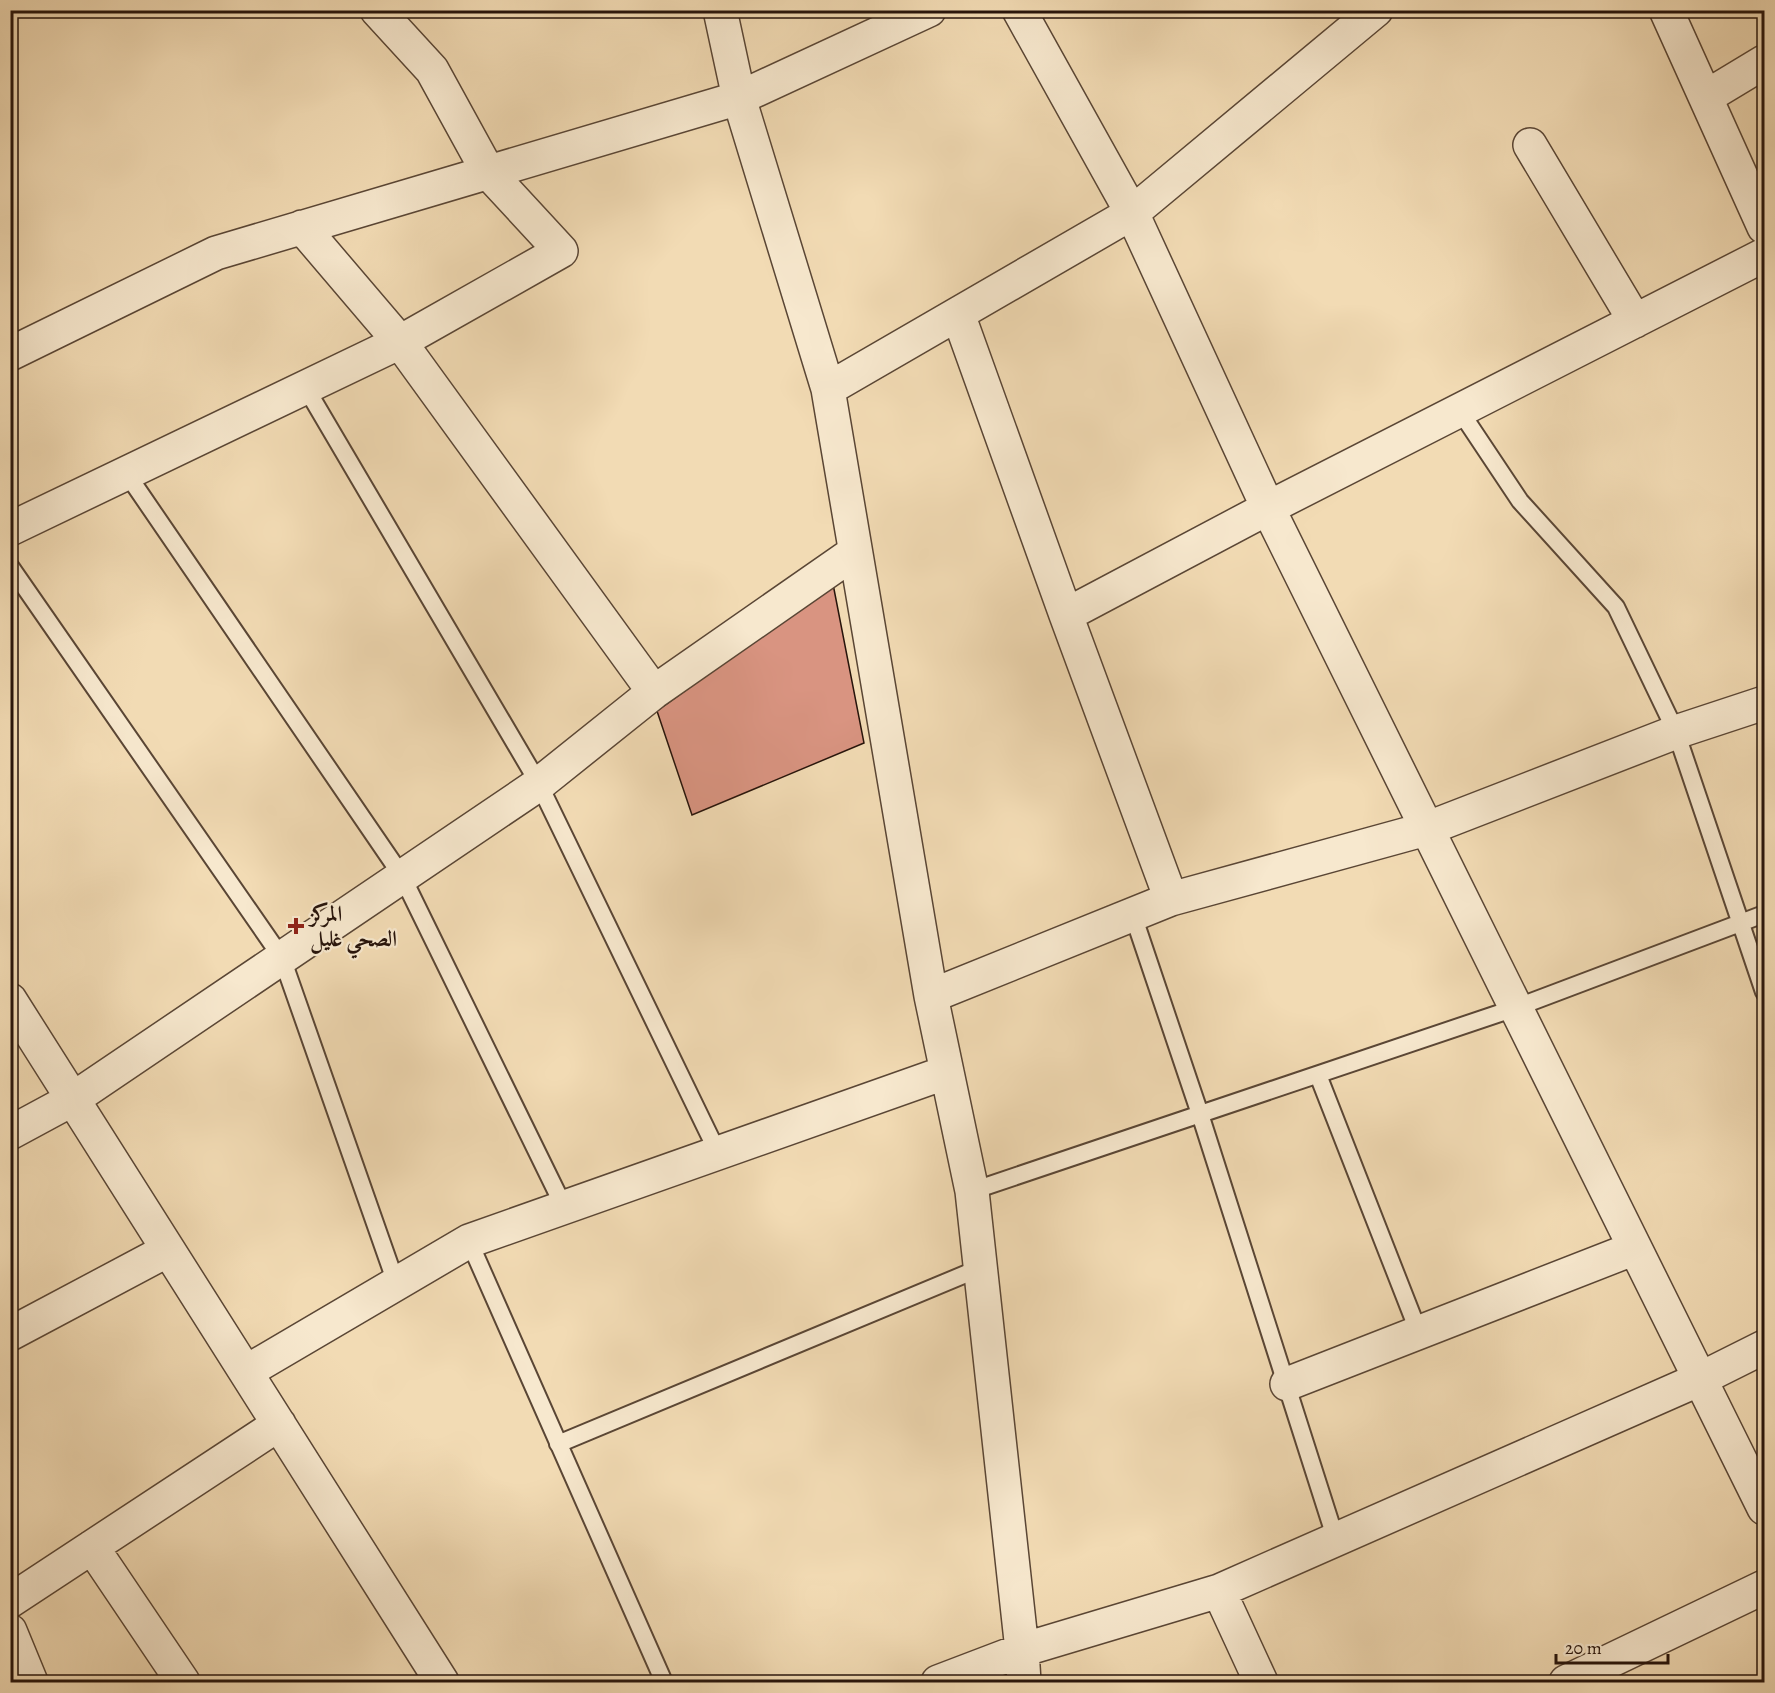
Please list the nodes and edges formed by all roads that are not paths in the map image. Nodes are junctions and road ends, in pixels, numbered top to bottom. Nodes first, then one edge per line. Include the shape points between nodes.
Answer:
1 (376, 10) edge
2 (720, 10) edge
3 (929, 10) edge
4 (1019, 10) edge
5 (1376, 10) edge
6 (1666, 10) edge
7 (871, 24) edge
8 (1764, 62) edge
9 (1706, 97) junction
10 (739, 98) junction
11 (1530, 145) dead end
12 (488, 172) junction
13 (1132, 213) junction
14 (302, 227) junction
15 (1764, 227) edge
16 (1764, 255) edge
17 (958, 314) junction
18 (1635, 321) junction
19 (400, 342) junction
20 (13, 347) edge
21 (306, 388) junction
22 (828, 389) junction
23 (1460, 411) junction
24 (127, 474) junction
25 (1268, 508) junction
26 (10, 530) edge
27 (855, 552) junction
28 (10, 566) edge
29 (1066, 615) junction
30 (654, 692) junction
31 (1764, 703) edge
32 (1676, 732) junction
33 (539, 784) junction
34 (1426, 829) junction
35 (402, 876) junction
36 (1172, 900) junction
37 (1764, 914) edge
38 (1133, 915) junction
39 (1739, 922) junction
40 (282, 958) junction
41 (1764, 992) edge
42 (931, 996) junction
43 (10, 1000) edge
44 (1515, 1008) junction
45 (947, 1072) junction
46 (1318, 1075) junction
47 (73, 1099) junction
48 (1200, 1114) junction
49 (10, 1132) edge
50 (718, 1153) junction
51 (972, 1191) junction
52 (564, 1207) junction
53 (469, 1241) junction
54 (1635, 1248) junction
55 (168, 1250) junction
56 (980, 1268) junction
57 (396, 1283) junction
58 (1419, 1333) junction
59 (10, 1334) edge
60 (1764, 1347) edge
61 (246, 1372) junction
62 (1700, 1379) junction
63 (1287, 1384) junction
64 (279, 1424) junction
65 (558, 1444) junction
66 (1764, 1508) edge
67 (1336, 1540) junction
68 (92, 1547) junction
69 (1764, 1587) edge
70 (1220, 1591) junction
71 (10, 1601) edge
72 (10, 1631) edge
73 (1022, 1650) junction
74 (1602, 1675) edge
75 (31, 1683) edge
76 (183, 1683) edge
77 (442, 1683) edge
78 (664, 1683) edge
79 (938, 1683) edge
80 (1024, 1683) edge
81 (1261, 1683) edge
82 (1566, 1683) edge

1 - 12 street via 432,70
2 - 10 street
3 - 7 street
4 - 13 street
5 - 13 street
6 - 9 street
7 - 10 street
8 - 9 street
9 - 15 street
10 - 12 street
10 - 22 street
11 - 18 street
12 - 14 street
12 - 19 street via 561,251
13 - 17 street
13 - 25 street
14 - 19 street
14 - 20 street via 216,253
16 - 18 street
17 - 22 street
17 - 29 street
18 - 23 street
19 - 21 street
19 - 30 street
21 - 24 street
21 - 33 lane
22 - 27 street
23 - 25 street
23 - 32 lane via 1520,501 1616,607
24 - 26 street
24 - 35 lane
25 - 29 street
25 - 34 street
27 - 30 street
27 - 42 street
28 - 40 lane
29 - 36 street
30 - 33 street
31 - 32 street
32 - 34 street
32 - 39 lane
33 - 35 street
33 - 50 lane
34 - 36 street
34 - 44 street
35 - 40 street
35 - 52 lane
36 - 38 street
37 - 39 lane
38 - 42 street
38 - 48 lane
39 - 41 lane
39 - 44 lane
40 - 47 street
40 - 57 lane
42 - 45 street
43 - 47 street
44 - 46 lane
44 - 54 street
45 - 50 street
45 - 51 street
46 - 48 lane
46 - 58 lane
47 - 49 street
47 - 55 street
48 - 51 lane
48 - 63 lane
50 - 52 street
51 - 56 street
52 - 53 street
53 - 57 street
53 - 65 lane
54 - 58 street
54 - 62 street
55 - 59 street
55 - 61 street
56 - 65 lane
56 - 73 street
57 - 61 street
58 - 63 street
60 - 62 street
61 - 64 street
62 - 66 street
62 - 67 street
63 - 67 lane
64 - 68 street
64 - 77 street
65 - 78 lane
67 - 70 street
68 - 71 street
68 - 76 street
69 - 74 street
70 - 73 street
70 - 81 street
72 - 75 street
73 - 79 street
73 - 80 street
74 - 82 street

